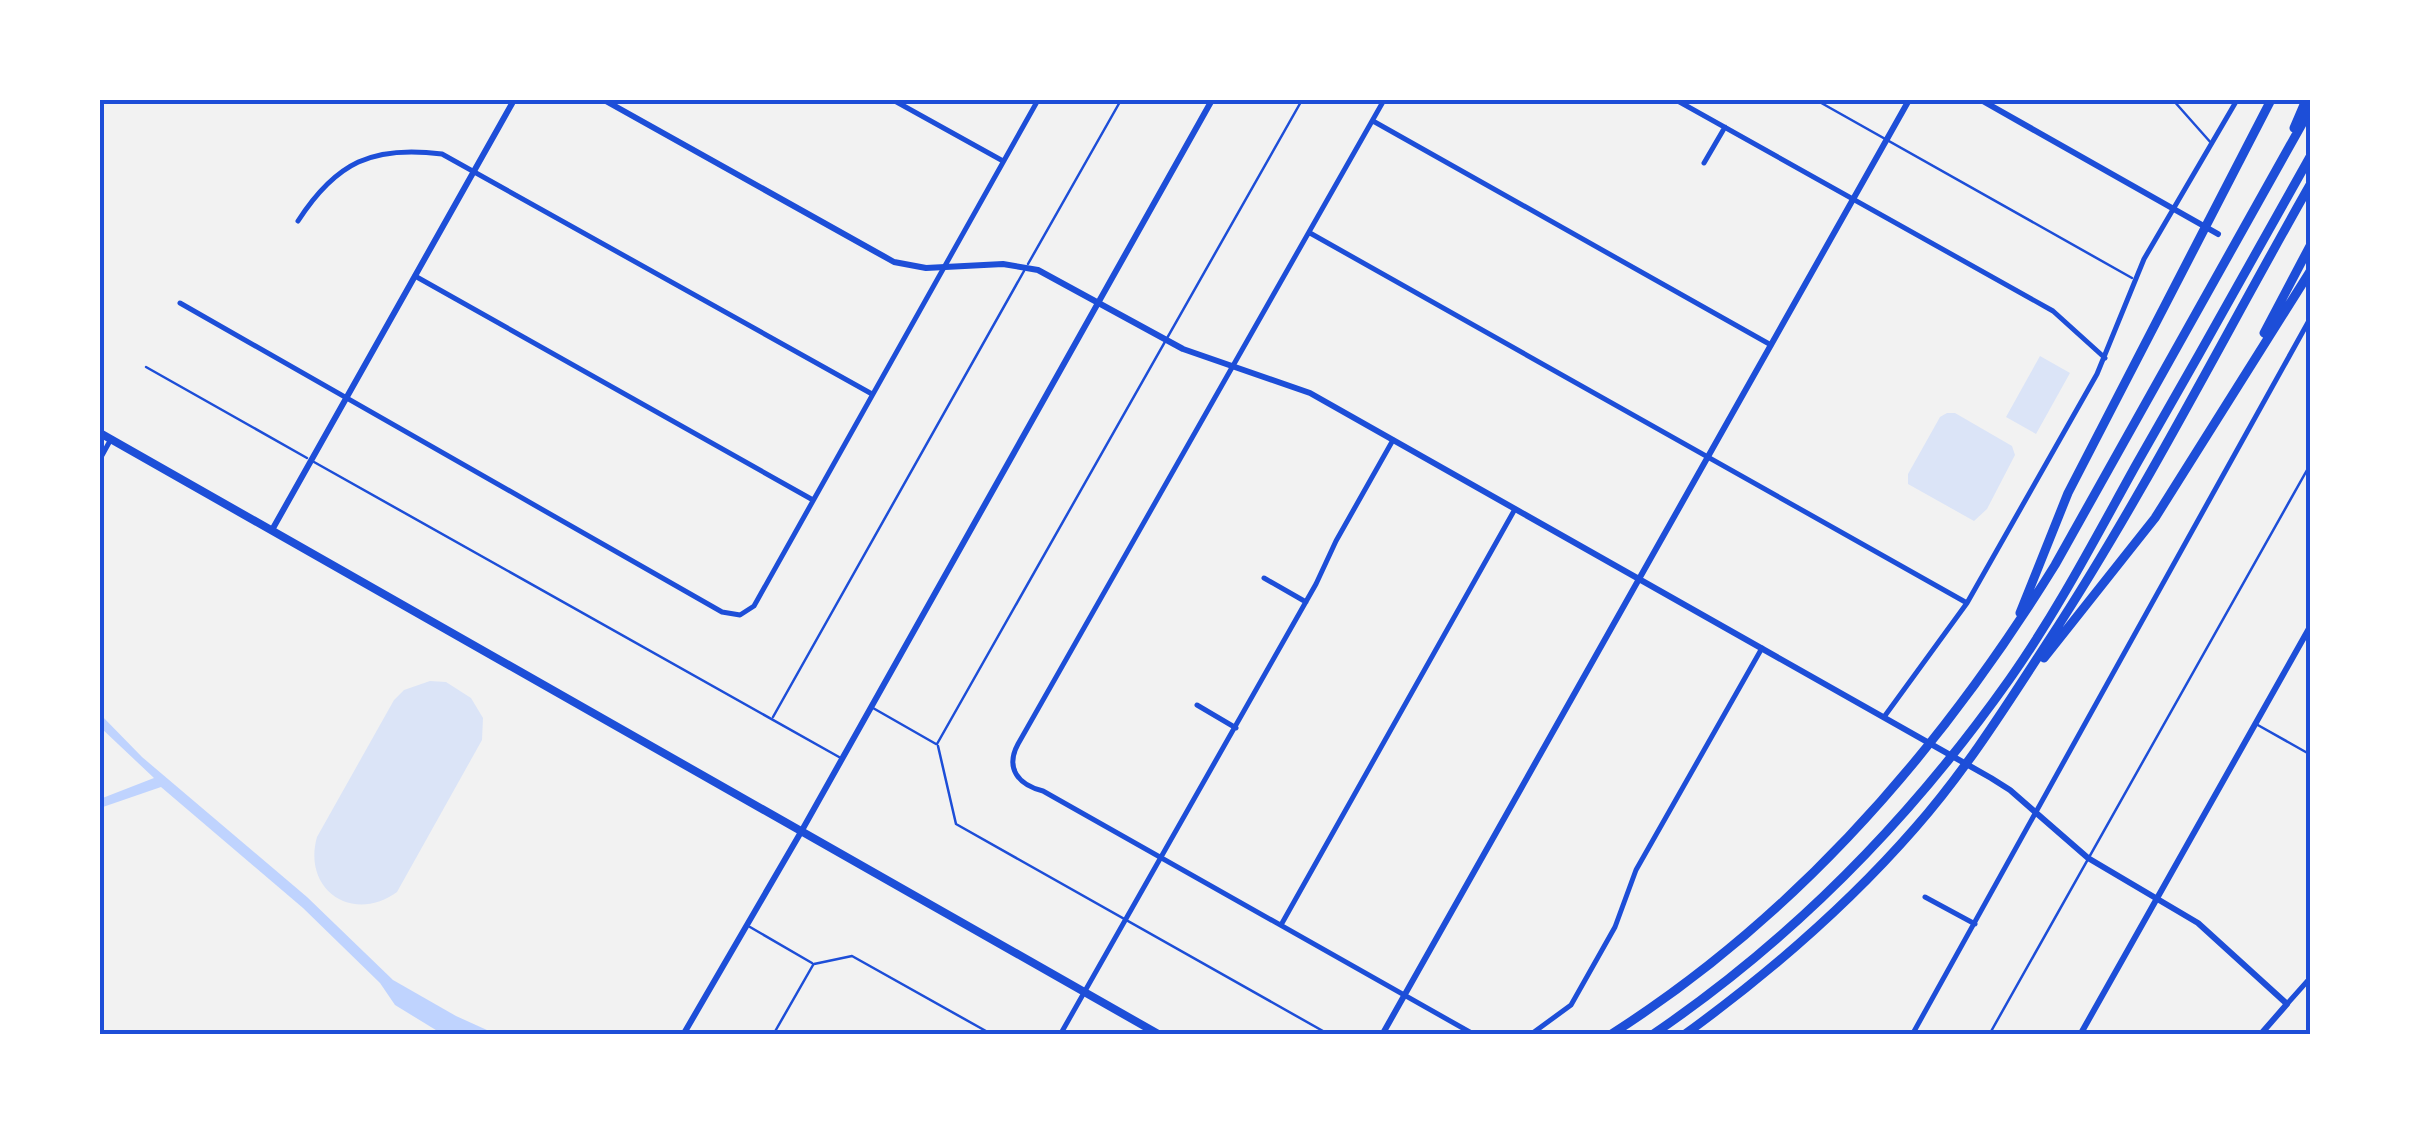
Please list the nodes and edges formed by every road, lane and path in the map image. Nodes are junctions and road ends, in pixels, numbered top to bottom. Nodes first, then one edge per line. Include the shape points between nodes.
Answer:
1 (514, 100) edge
2 (604, 100) edge
3 (893, 100) edge
4 (1038, 100) edge
5 (1120, 100) edge
6 (1212, 100) edge
7 (1302, 100) edge
8 (1384, 100) edge
9 (1676, 100) edge
10 (1816, 100) edge
11 (1909, 100) edge
12 (1981, 100) edge
13 (2173, 100) edge
14 (2237, 100) edge
15 (2270, 100) edge
16 (2306, 100) edge
17 (2311, 108) edge
18 (1373, 121) junction
19 (1724, 127) junction
20 (1886, 140) junction
21 (2212, 144) junction
22 (2311, 156) edge
23 (1003, 161) junction
24 (1704, 163) dead end
25 (475, 170) junction
26 (2275, 172) junction
27 (2311, 184) edge
28 (1852, 200) junction
29 (2172, 209) junction
30 (298, 220) dead end
31 (1310, 234) junction
32 (2218, 234) dead end
33 (2311, 244) edge
34 (1026, 267) junction
35 (943, 268) junction
36 (2311, 270) edge
37 (416, 276) junction
38 (2134, 279) junction
39 (1099, 301) junction
40 (180, 303) dead end
41 (2311, 317) edge
42 (1166, 340) junction
43 (1772, 344) junction
44 (2105, 358) junction
45 (146, 366) dead end
46 (1233, 368) junction
47 (872, 394) junction
48 (347, 397) junction
49 (2231, 398) junction
50 (100, 433) edge
51 (111, 439) junction
52 (1393, 440) junction
53 (1708, 456) junction
54 (100, 459) edge
55 (311, 460) junction
56 (2311, 463) edge
57 (2308, 474) edge
58 (813, 500) junction
59 (1515, 509) junction
60 (272, 530) junction
61 (1264, 578) dead end
62 (1639, 578) junction
63 (1306, 602) junction
64 (1968, 603) junction
65 (2311, 625) edge
66 (2009, 638) junction
67 (1762, 648) junction
68 (2012, 698) junction
69 (1197, 705) dead end
70 (869, 706) junction
71 (1884, 717) junction
72 (772, 719) junction
73 (2255, 724) junction
74 (1236, 728) junction
75 (937, 744) junction
76 (2311, 755) edge
77 (840, 758) junction
78 (2037, 813) junction
79 (801, 832) junction
80 (1162, 858) junction
81 (2088, 858) junction
82 (1925, 896) dead end
83 (2156, 898) junction
84 (1126, 920) junction
85 (746, 924) junction
86 (1974, 924) junction
87 (1281, 925) junction
88 (814, 964) junction
89 (2311, 977) edge
90 (1085, 992) junction
91 (1404, 994) junction
92 (2287, 1004) junction
93 (683, 1035) edge
94 (774, 1035) edge
95 (993, 1035) edge
96 (1060, 1035) edge
97 (1160, 1035) edge
98 (1330, 1035) edge
99 (1382, 1035) edge
100 (1476, 1035) edge
101 (1530, 1035) edge
102 (1610, 1035) edge
103 (1652, 1035) edge
104 (1684, 1035) edge
105 (1912, 1035) edge
106 (1989, 1035) edge
107 (2080, 1035) edge
108 (2260, 1035) edge

1 - 25 street
2 - 35 street via 877,254 909,266
3 - 23 street
4 - 23 street
5 - 34 lane
6 - 39 street
7 - 42 lane
8 - 18 street
9 - 19 street
10 - 20 lane
11 - 20 street
12 - 29 street
13 - 21 lane
14 - 21 street
15 - 66 highway via 2068,493
16 - 26 highway
17 - 26 highway
18 - 31 street
18 - 43 street
19 - 24 street
19 - 28 street
20 - 28 street
20 - 38 lane
21 - 29 street
22 - 103 highway via 2075,575 1969,734 1816,904
23 - 35 street
25 - 30 street via 442,154 384,152 353,163 322,187
25 - 37 street
25 - 47 street
26 - 66 highway
27 - 68 highway via 2085,586
28 - 43 street
28 - 44 street via 2053,312
29 - 32 street
29 - 38 street
31 - 46 street
31 - 53 street
33 - 49 highway
34 - 35 street
34 - 39 street
34 - 72 lane
35 - 47 street
36 - 49 highway
37 - 48 street
37 - 58 street
38 - 44 street
39 - 42 street
39 - 70 street
40 - 48 street
41 - 78 street
42 - 46 street
42 - 75 lane
43 - 53 street
44 - 64 street
45 - 55 lane
46 - 52 street via 1310,393
46 - 80 street via 1012,754 1023,783
47 - 58 street
48 - 55 street
48 - 58 street via 722,612 740,615 754,606
49 - 68 highway via 2155,518
50 - 51 main road
51 - 54 street
51 - 60 main road
52 - 59 street
52 - 63 street
53 - 62 street
53 - 64 street
55 - 60 street
55 - 72 lane
56 - 57 lane
57 - 81 lane
59 - 62 street
59 - 87 street
60 - 79 main road
61 - 63 street
62 - 67 street
62 - 91 street
63 - 74 street
64 - 71 street
65 - 73 street
66 - 102 highway via 1884,800 1812,876 1746,935
67 - 71 street
67 - 101 street via 1636,870 1615,928 1571,1006
68 - 104 highway via 1914,829 1808,936
69 - 74 street
70 - 75 lane
70 - 77 street
71 - 78 street via 1991,778
72 - 77 lane
73 - 76 lane
73 - 83 street
74 - 80 street
75 - 84 lane via 956,824
77 - 79 street
78 - 81 street
78 - 86 street
79 - 85 street
79 - 90 main road
80 - 84 street
80 - 87 street
81 - 83 street
81 - 106 lane
82 - 86 street
83 - 92 street via 2198,923
83 - 107 street
84 - 90 street
84 - 98 lane
85 - 88 lane
85 - 93 street
86 - 105 street
87 - 91 street
88 - 94 lane
88 - 95 lane via 852,956
89 - 92 street
90 - 96 street
90 - 97 main road
91 - 99 street
91 - 100 street
92 - 108 street

